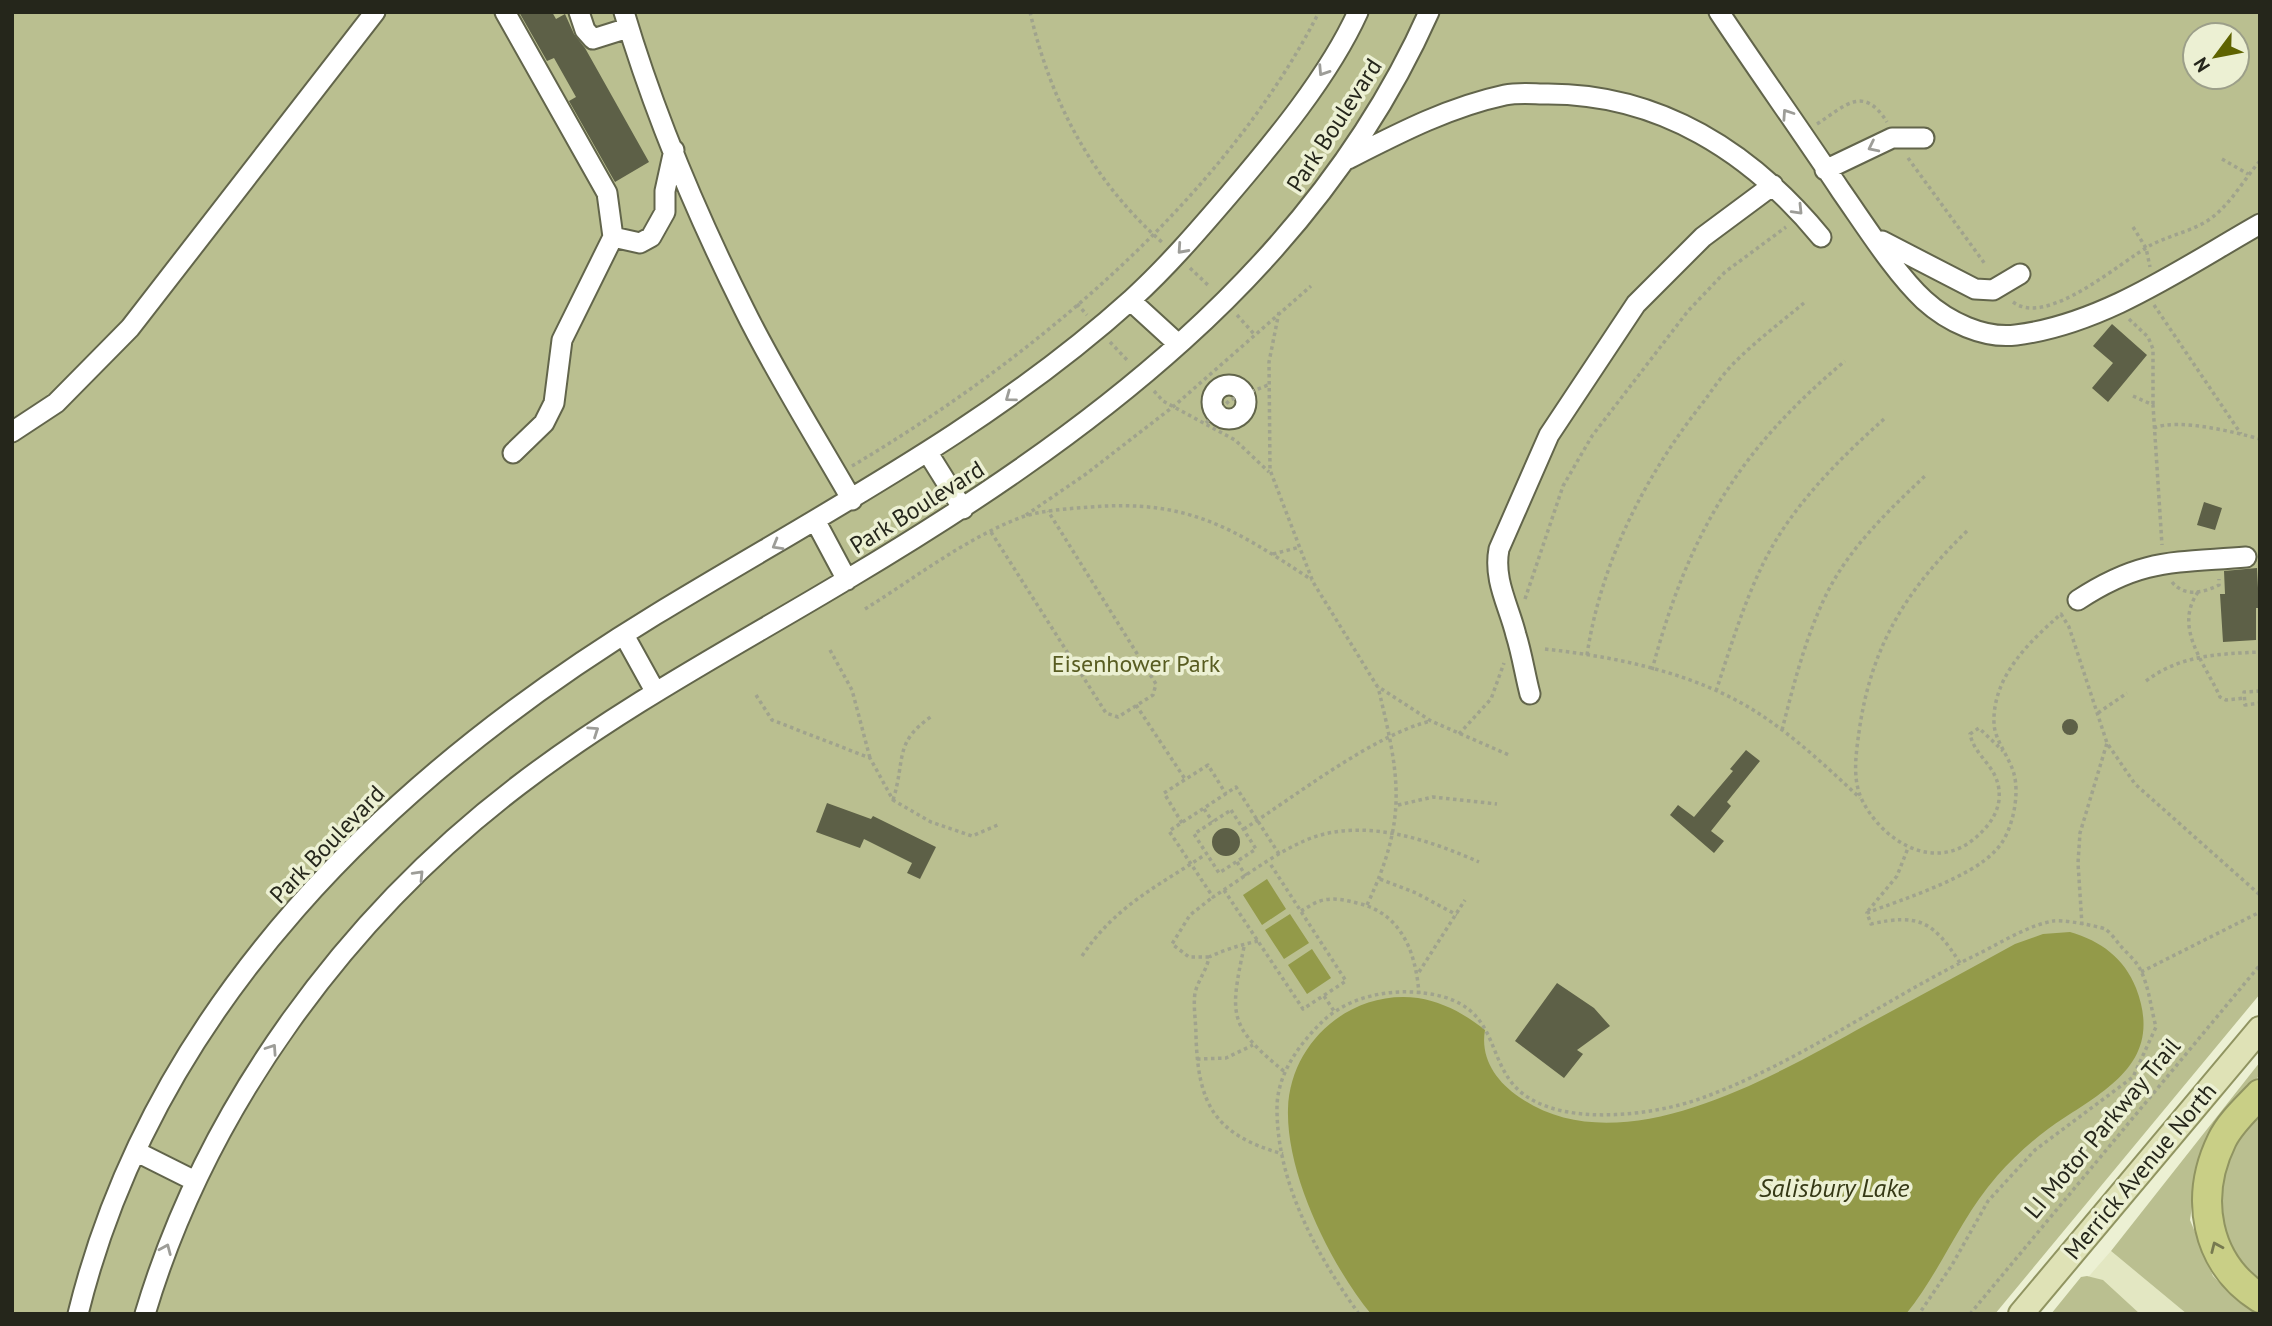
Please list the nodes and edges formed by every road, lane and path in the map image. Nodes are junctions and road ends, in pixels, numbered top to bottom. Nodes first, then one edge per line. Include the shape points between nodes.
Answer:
1 (375, 12) edge
2 (505, 12) edge
3 (579, 12) edge
4 (1030, 12) edge
5 (1319, 12) edge
6 (1358, 12) edge
7 (1429, 12) edge
8 (1718, 12) edge
9 (626, 20) edge
10 (1888, 124) dead end
11 (1809, 129) dead end
12 (1924, 138) dead end
13 (674, 150) junction
14 (1908, 158) dead end
15 (2222, 159) dead end
16 (2260, 161) edge
17 (1345, 162) junction
18 (1825, 170) junction
19 (2248, 174) junction
20 (1773, 185) junction
21 (2260, 224) edge
22 (1787, 226) dead end
23 (2133, 227) dead end
24 (1153, 234) junction
25 (613, 237) junction
26 (1821, 237) dead end
27 (1874, 238) junction
28 (2146, 248) junction
29 (1177, 255) junction
30 (1985, 264) dead end
31 (2151, 273) dead end
32 (2020, 274) dead end
33 (1311, 286) dead end
34 (2151, 300) dead end
35 (1131, 301) junction
36 (1225, 302) junction
37 (2012, 302) dead end
38 (1804, 303) dead end
39 (1077, 304) junction
40 (1279, 312) junction
41 (2124, 314) dead end
42 (1091, 319) dead end
43 (1254, 334) junction
44 (1105, 337) dead end
45 (1178, 344) junction
46 (1845, 360) dead end
47 (1135, 369) dead end
48 (1269, 384) junction
49 (1150, 387) dead end
50 (1244, 394) junction
51 (2133, 396) dead end
52 (2153, 405) junction
53 (1174, 406) junction
54 (1210, 418) junction
55 (1884, 419) dead end
56 (2154, 428) junction
57 (12, 432) edge
58 (2241, 434) junction
59 (2260, 439) edge
60 (513, 453) dead end
61 (928, 453) junction
62 (1271, 474) junction
63 (838, 475) junction
64 (1926, 475) dead end
65 (852, 500) junction
66 (963, 509) junction
67 (1048, 511) junction
68 (1023, 517) junction
69 (816, 522) junction
70 (1967, 531) dead end
71 (991, 532) junction
72 (1300, 547) junction
73 (1273, 554) junction
74 (2246, 557) dead end
75 (2164, 562) junction
76 (847, 580) junction
77 (1313, 582) junction
78 (2198, 592) dead end
79 (2078, 600) dead end
80 (865, 609) dead end
81 (1516, 634) junction
82 (624, 635) junction
83 (1545, 649) dead end
84 (830, 650) dead end
85 (2260, 652) edge
86 (1587, 654) junction
87 (2199, 656) junction
88 (1652, 670) junction
89 (2146, 681) dead end
90 (1377, 686) junction
91 (655, 691) junction
92 (1716, 691) junction
93 (2260, 691) edge
94 (2127, 693) dead end
95 (1530, 694) dead end
96 (756, 695) dead end
97 (2245, 698) junction
98 (2260, 704) edge
99 (1136, 705) junction
100 (2098, 713) junction
101 (932, 716) dead end
102 (1431, 721) junction
103 (1782, 731) junction
104 (1460, 734) junction
105 (1390, 737) junction
106 (2107, 743) junction
107 (1509, 755) dead end
108 (870, 758) junction
109 (2008, 758) junction
110 (1185, 779) junction
111 (1226, 794) junction
112 (1862, 799) junction
113 (893, 800) junction
114 (1497, 804) dead end
115 (1398, 805) junction
116 (1204, 808) junction
117 (1258, 820) junction
118 (1213, 822) junction
119 (1182, 823) junction
120 (999, 824) dead end
121 (1244, 830) junction
122 (1394, 834) junction
123 (1908, 848) junction
124 (1279, 853) junction
125 (1207, 854) junction
126 (1237, 862) junction
127 (1269, 862) junction
128 (1479, 862) dead end
129 (1191, 864) junction
130 (1246, 876) junction
131 (1379, 879) junction
132 (1224, 890) junction
133 (2260, 895) edge
134 (1213, 897) junction
135 (1465, 901) dead end
136 (1367, 905) junction
137 (1301, 911) junction
138 (2260, 912) edge
139 (1867, 913) junction
140 (1457, 915) junction
141 (2082, 925) junction
142 (1258, 941) junction
143 (1244, 947) junction
144 (1082, 956) dead end
145 (1209, 957) junction
146 (1960, 962) junction
147 (2260, 965) edge
148 (2141, 972) junction
149 (1418, 974) junction
150 (1419, 994) junction
151 (1324, 996) junction
152 (1334, 1011) junction
153 (2260, 1029) edge
154 (1253, 1045) junction
155 (1197, 1059) junction
156 (1286, 1073) junction
157 (2260, 1094) edge
158 (137, 1152) junction
159 (1283, 1154) junction
160 (195, 1181) junction
161 (2260, 1298) edge
162 (78, 1314) edge
163 (145, 1314) edge
164 (1359, 1314) edge
165 (1919, 1314) edge
166 (1970, 1314) edge
167 (2021, 1314) edge

1 - 57 street via 130,328 56,403
2 - 25 street via 607,193
3 - 9 street via 593,39
4 - 24 path via 1040,58 1066,120 1100,178
5 - 24 path via 1269,95 1197,191
6 -> 29 street, Park Boulevard via 1285,130
7 - 17 street, Park Boulevard
18 -> 8 street
9 - 13 street
10 - 11 path via 1879,108 1858,100
12 -> 18 street via 1892,138
13 - 25 street via 661,223 640,243
13 - 63 street via 744,310
14 - 30 path
15 - 19 path
16 - 19 path
17 - 20 street via 1426,118 1508,94 1586,94 1660,113 1742,157
17 - 36 street, Park Boulevard via 1323,195
18 - 27 street
19 - 28 path via 2210,219
20 -> 26 street
20 - 81 street via 1703,237 1636,304 1549,435 1496,563
21 - 27 street via 2139,293 2065,324 2014,335 1981,333 1947,317 1924,300
22 - 81 path via 1725,272 1688,311 1592,436 1563,486
23 - 28 path
24 - 29 path
24 - 39 path
25 - 60 street via 562,340 554,402 544,423
27 - 32 street via 1975,289 1993,290
28 - 31 path
28 - 37 path via 2069,298 2039,307
29 - 35 street, Park Boulevard
29 - 36 path
33 - 40 path
34 - 58 path
35 - 45 street
35 -> 61 street, Park Boulevard via 1043,373
36 - 43 path
36 - 45 street, Park Boulevard
38 - 86 path via 1733,364 1657,466 1607,572
39 - 42 path
39 - 63 path via 913,430
40 - 43 path
40 - 48 path
41 - 52 path via 2148,337 2153,349
43 - 53 path
44 - 47 path
45 - 66 street, Park Boulevard via 1113,401
46 - 88 path via 1798,400 1758,445 1721,498 1686,564
48 - 50 path
48 - 62 path
49 - 53 path
50 - 54 path
50 - 54 street via 1234,385 1218,388
51 - 52 path
52 - 56 path
53 - 54 path
53 - 68 path
54 - 62 path
55 - 92 path via 1840,458 1762,565
56 - 58 path via 2164,425
56 - 75 path
58 - 59 path
61 - 65 street, Park Boulevard
61 - 66 street
62 - 72 path
63 - 65 street
64 - 103 path via 1887,512 1829,589 1806,645
65 - 69 street, Park Boulevard
66 - 76 street, Park Boulevard
67 - 68 path
67 - 73 path via 1109,506 1180,510 1217,522
67 - 99 path via 1156,684 1153,695
68 - 71 path
69 - 76 street, Park Boulevard
69 -> 82 street, Park Boulevard
70 - 112 path via 1935,562 1883,640 1869,678 1854,763
71 - 80 path
71 - 99 path via 1106,713 1118,717
72 - 73 path
72 - 77 path
73 - 77 path
74 - 75 street
75 - 79 street via 2126,573
76 - 91 street, Park Boulevard
77 - 90 path
78 - 87 path via 2188,619
81 - 95 street
81 - 104 path via 1491,699
82 - 91 street
82 - 158 street, Park Boulevard via 436,768 301,903 235,982 178,1066
83 - 86 path
84 - 108 path via 852,690
85 - 87 path
86 - 88 path
87 - 89 path
87 - 97 path via 2220,697
88 - 92 path
90 - 102 path
90 - 105 path
160 -> 91 street, Park Boulevard via 238,1100 309,994 377,917 445,848 517,787
92 - 103 path
93 - 97 path via 2244,692
94 - 100 path
96 - 108 path via 772,720
97 - 98 path via 2245,705
99 - 110 path
100 - 106 path
100 - 109 path via 2061,614 2038,631 2015,659 2001,691 1994,725
101 - 113 path via 911,731 906,741
102 - 104 path
102 - 105 path
103 - 112 path
104 - 107 path
105 - 115 path
105 - 117 path
106 - 133 path via 2135,783
106 - 141 path via 2080,833
108 - 113 path
109 - 123 path via 1979,728 1973,729 1972,743 1990,763 1998,783 1999,802 1988,828 1963,848 1933,855
109 - 139 path via 2015,776 2013,818 1997,850 1951,881
110 - 111 path via 1208,765
110 - 119 path via 1164,793
111 - 116 path
111 - 117 path via 1236,787
112 - 123 path via 1886,831
113 - 120 path via 931,822 972,836
114 - 115 path via 1433,797
115 - 122 path
116 - 118 path
116 - 119 path
117 - 121 path
117 - 124 path
118 - 121 path via 1231,810
118 - 125 path via 1194,834
119 - 129 path via 1170,831
121 - 126 path via 1256,849
122 - 124 path via 1345,830 1307,839
122 - 128 path via 1434,842
122 - 131 path
123 - 139 path via 1896,876
124 - 127 path
125 - 126 path via 1219,873
125 - 129 path
126 - 130 path
127 - 130 path
127 - 137 path
129 - 134 path
129 - 144 path via 1120,909
130 - 132 path
131 - 136 path
131 - 140 path
132 - 134 path
132 - 142 path
134 - 145 path via 1190,915 1172,944 1189,957
135 - 140 path
136 - 137 path via 1330,900
136 - 149 path via 1389,918 1403,934
137 - 151 path via 1346,981
138 - 148 path
139 - 146 path via 1871,924 1918,919 1931,926
140 - 149 path
141 - 146 path via 2056,920
141 - 148 path via 2106,929
142 - 143 path
142 - 151 path via 1303,1009
143 - 145 path via 1229,947
143 - 154 path via 1234,1014
145 - 155 path via 1195,994
146 - 150 path via 1745,1083 1686,1104 1627,1114 1584,1114 1544,1106 1512,1083 1486,1027 1446,998
147 - 166 path, LI Motor Parkway Trail
148 - 165 path via 2156,1027 2133,1077 2035,1150 1988,1200
149 - 150 path
150 - 152 path via 1368,995
151 - 152 path
152 - 156 path via 1307,1036
153 - 167 main road, Merrick Avenue North
154 - 155 path via 1226,1058
154 - 156 path
155 - 159 path via 1207,1101 1223,1126 1250,1145
156 - 159 path via 1277,1104
161 -> 157 highway via 2231,1273 2217,1252 2206,1184 2223,1138
158 - 160 street
158 - 162 street, Park Boulevard via 120,1186
159 - 164 path via 1297,1204 1321,1258
163 -> 160 street, Park Boulevard via 161,1259

